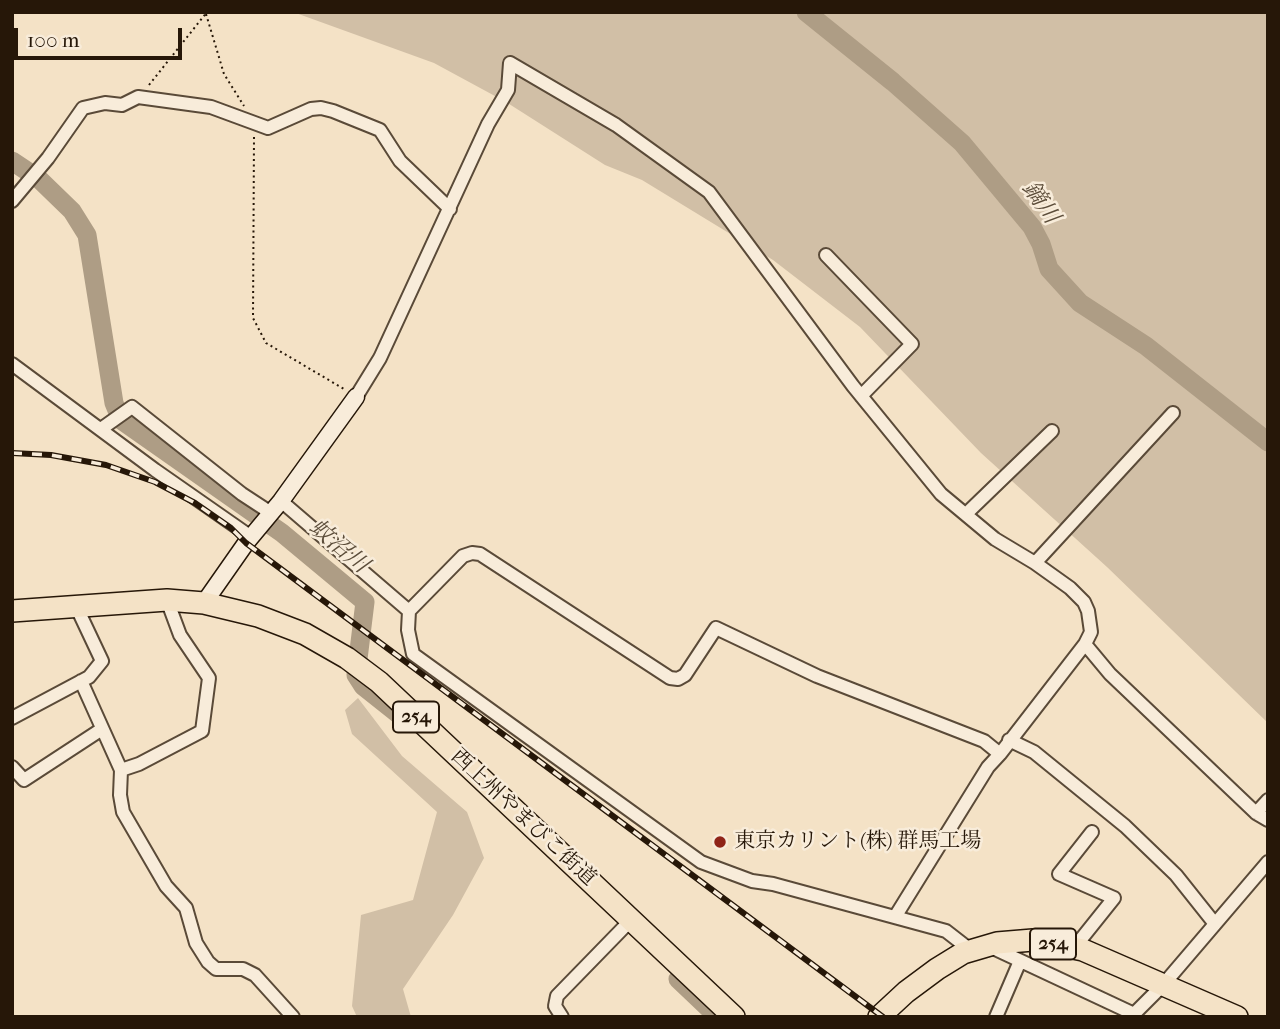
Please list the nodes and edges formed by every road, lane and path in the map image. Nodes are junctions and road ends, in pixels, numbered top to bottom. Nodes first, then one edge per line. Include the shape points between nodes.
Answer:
1 (206, 13) edge
2 (138, 97) junction
3 (254, 122) junction
4 (12, 201) edge
5 (450, 209) junction
6 (826, 255) dead end
7 (12, 364) edge
8 (862, 396) junction
9 (356, 397) junction
10 (1173, 413) dead end
11 (104, 426) junction
12 (1052, 431) dead end
13 (276, 507) junction
14 (967, 513) junction
15 (251, 537) junction
16 (1035, 563) junction
17 (167, 600) junction
18 (204, 603) junction
19 (77, 608) junction
20 (12, 611) edge
21 (409, 611) junction
22 (1085, 644) junction
23 (81, 681) junction
24 (12, 718) edge
25 (102, 729) junction
26 (1009, 740) junction
27 (1000, 754) junction
28 (12, 767) edge
29 (121, 770) junction
30 (1268, 800) edge
31 (1262, 816) edge
32 (1093, 832) dead end
33 (1268, 862) edge
34 (895, 917) junction
35 (1215, 924) junction
36 (626, 925) junction
37 (989, 945) junction
38 (1074, 948) junction
39 (963, 953) junction
40 (1020, 961) junction
41 (1163, 985) junction
42 (1135, 1016) edge
43 (293, 1017) edge
44 (562, 1017) edge
45 (734, 1017) edge
46 (879, 1017) edge
47 (996, 1017) edge
48 (1237, 1017) edge

1 - 2 path
1 - 3 path via 224,74
2 - 3 street via 211,107
2 - 4 street via 122,105 83,108
3 - 5 street via 268,128 321,108 365,123 380,130 400,161
3 - 9 path via 253,318 266,343
5 - 8 street via 508,90 510,63 617,125 709,192
5 - 9 street via 380,358
6 - 8 street via 912,344
7 - 11 street
8 - 14 street via 941,494
9 - 13 street
10 - 16 street
11 - 13 street via 132,407 242,494
11 - 15 street via 155,470
12 - 14 street
13 - 15 street
13 - 21 street
14 - 16 street via 995,539
15 - 18 street
16 - 22 street via 1084,602 1091,628
17 - 18 highway, 西上州やまびこ街道 / 254
17 - 19 highway, 西上州やまびこ街道 / 254
17 - 29 street via 180,635 208,678 202,731
18 - 36 highway, 西上州やまびこ街道 / 254 via 258,616 304,634 379,682
19 - 20 highway, 西上州やまびこ街道 / 254
19 - 23 street via 102,661
21 - 27 street via 472,552 670,678 685,675 716,628 817,676 984,741
21 - 34 street via 413,654 701,862 752,881
22 - 26 street
22 - 31 street via 1110,674
23 - 24 street
23 - 25 street
25 - 28 street via 24,780
25 - 29 street
26 - 27 street
26 - 35 street via 1034,752 1125,826 1176,874
27 - 34 street
29 - 43 street via 123,812 166,886 186,908 196,943 208,962 216,970 255,975
30 - 31 street
32 - 38 street via 1059,874 1114,898
33 - 35 street
34 - 39 street via 946,930 964,945
35 - 41 street
36 - 44 street via 557,996 555,1006
36 - 45 highway, 西上州やまびこ街道 / 254
37 - 38 highway, 254 via 1033,940
37 - 39 highway, 254
37 - 40 street
38 - 41 highway, 254
39 - 46 highway, 254 via 906,992
40 - 42 street
40 - 47 street
41 - 42 street
41 - 48 highway, 254

